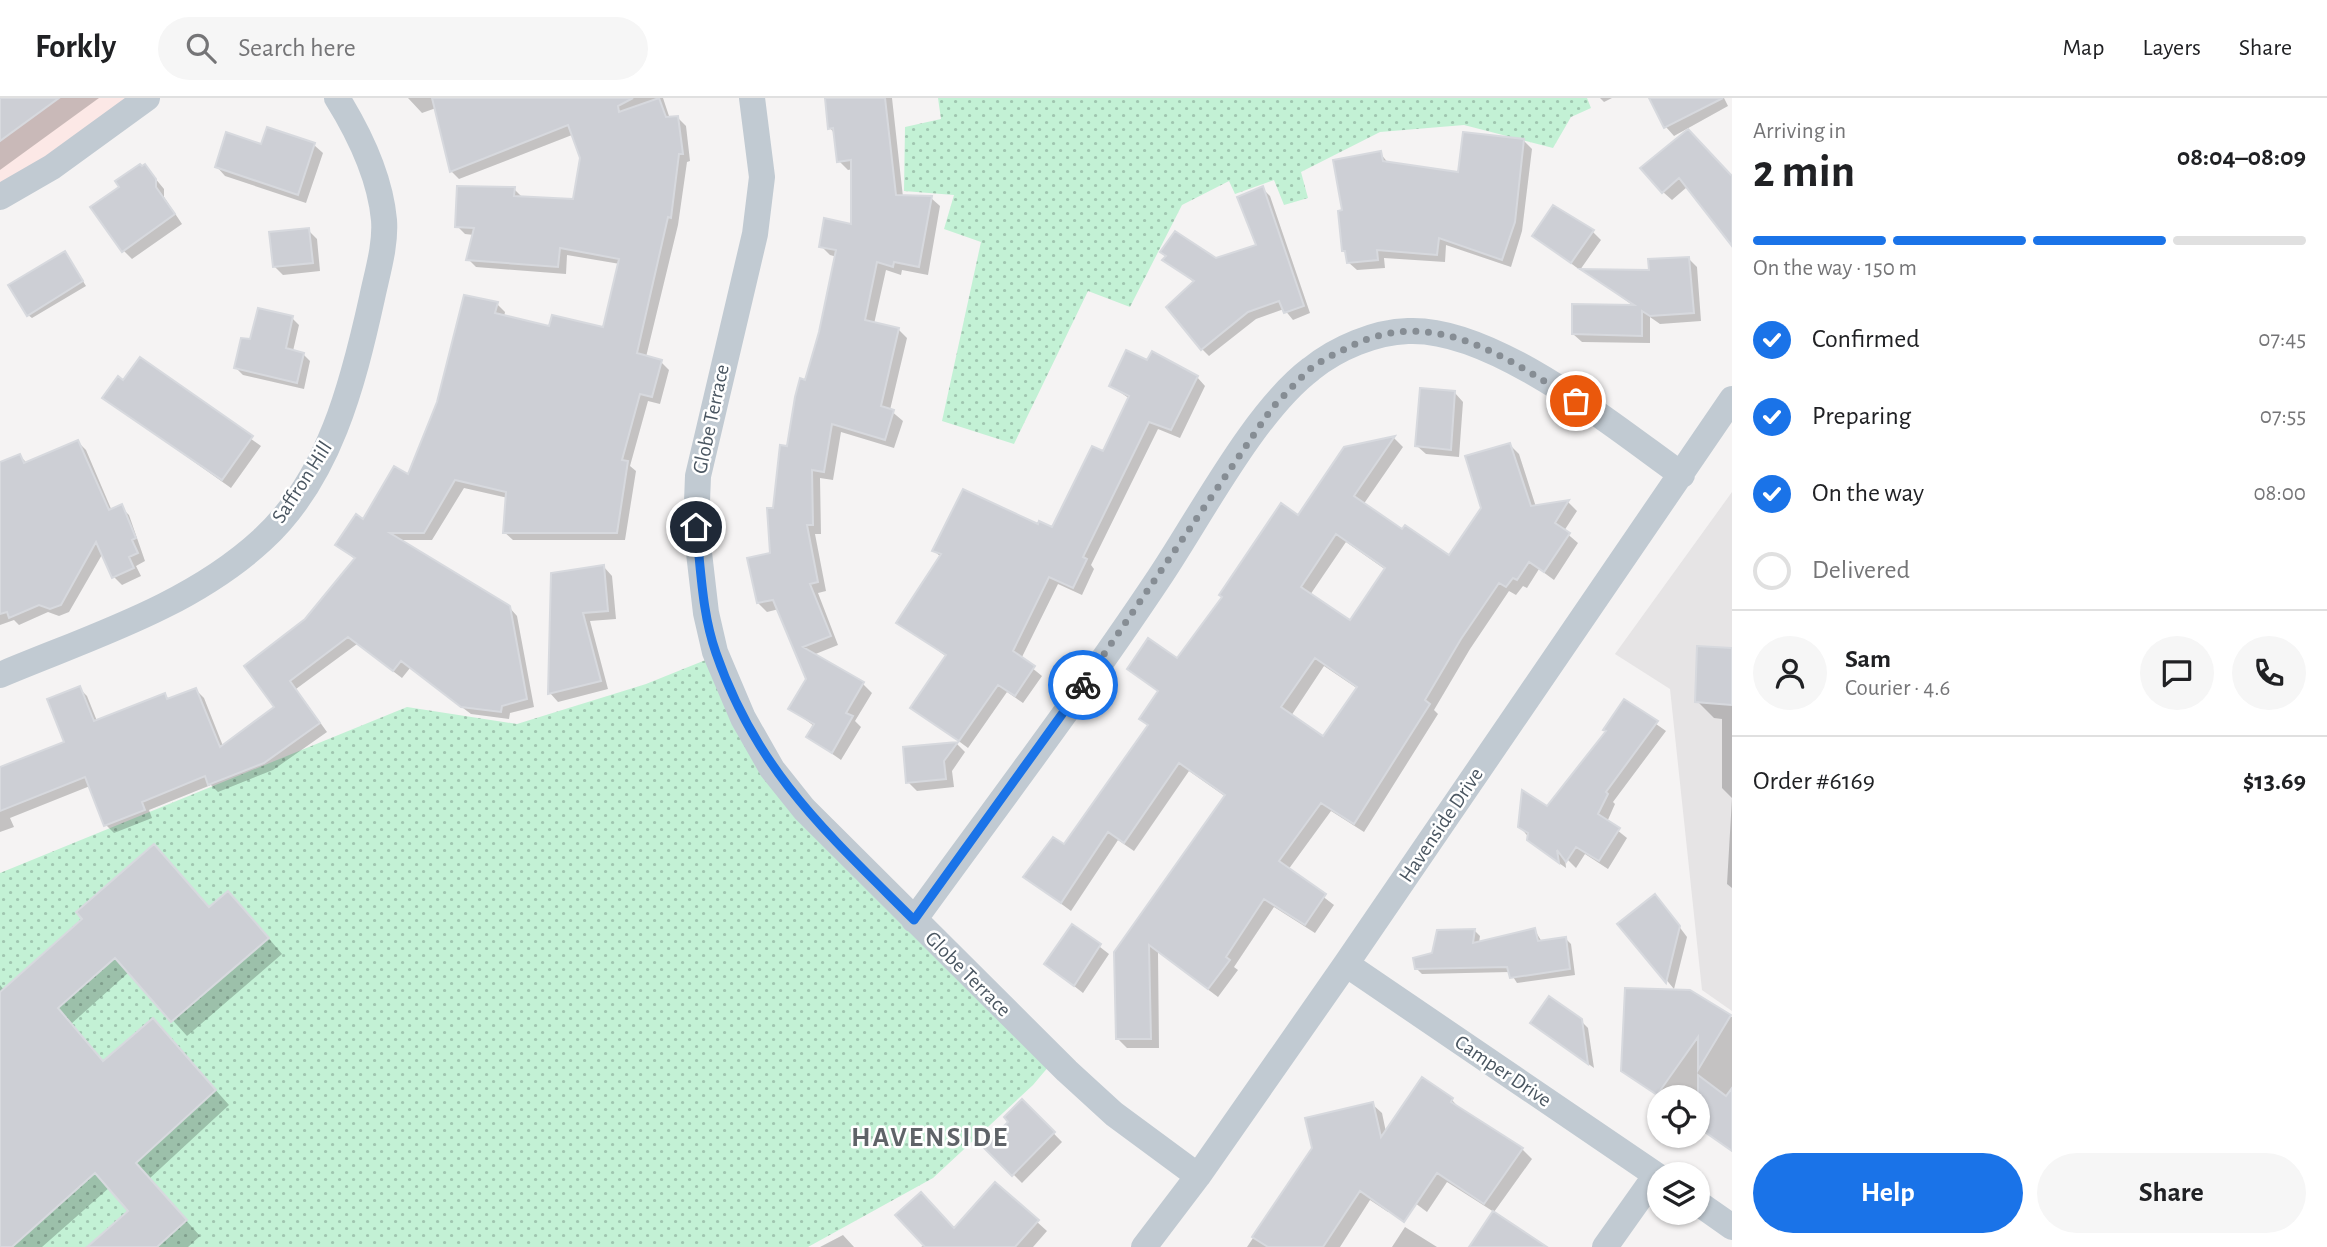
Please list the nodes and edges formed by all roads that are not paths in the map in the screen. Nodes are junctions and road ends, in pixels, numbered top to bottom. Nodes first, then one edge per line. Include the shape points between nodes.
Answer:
1 (147, 98) edge
2 (337, 98) edge
3 (752, 98) edge
4 (0, 197) edge
5 (1732, 399) edge
6 (1682, 475) junction
7 (0, 675) edge
8 (914, 920) junction
9 (1346, 964) junction
10 (1647, 1169) edge
11 (1198, 1176) junction
12 (1647, 1190) edge
13 (1710, 1211) edge
14 (1732, 1227) edge
15 (1144, 1247) edge
16 (1605, 1247) edge

1 - 4 street via 52,167
2 - 7 street, Saffron Hill via 375,172 384,224 379,267 354,370 332,438 316,468 263,540 195,590
3 - 8 street, Globe Terrace via 762,177 755,233 698,476 696,527 706,613 715,652 772,769 841,848
5 - 6 street, Havenside Drive
6 - 8 street via 1595,414 1473,341 1408,331 1364,340 1337,353 1311,369 1272,408 1157,581
6 - 9 street, Havenside Drive
8 - 11 street, Globe Terrace via 1096,1097
9 - 10 street, Camper Drive
9 - 11 street, Havenside Drive
11 - 15 street, Havenside Drive
12 - 16 street
13 - 14 street

